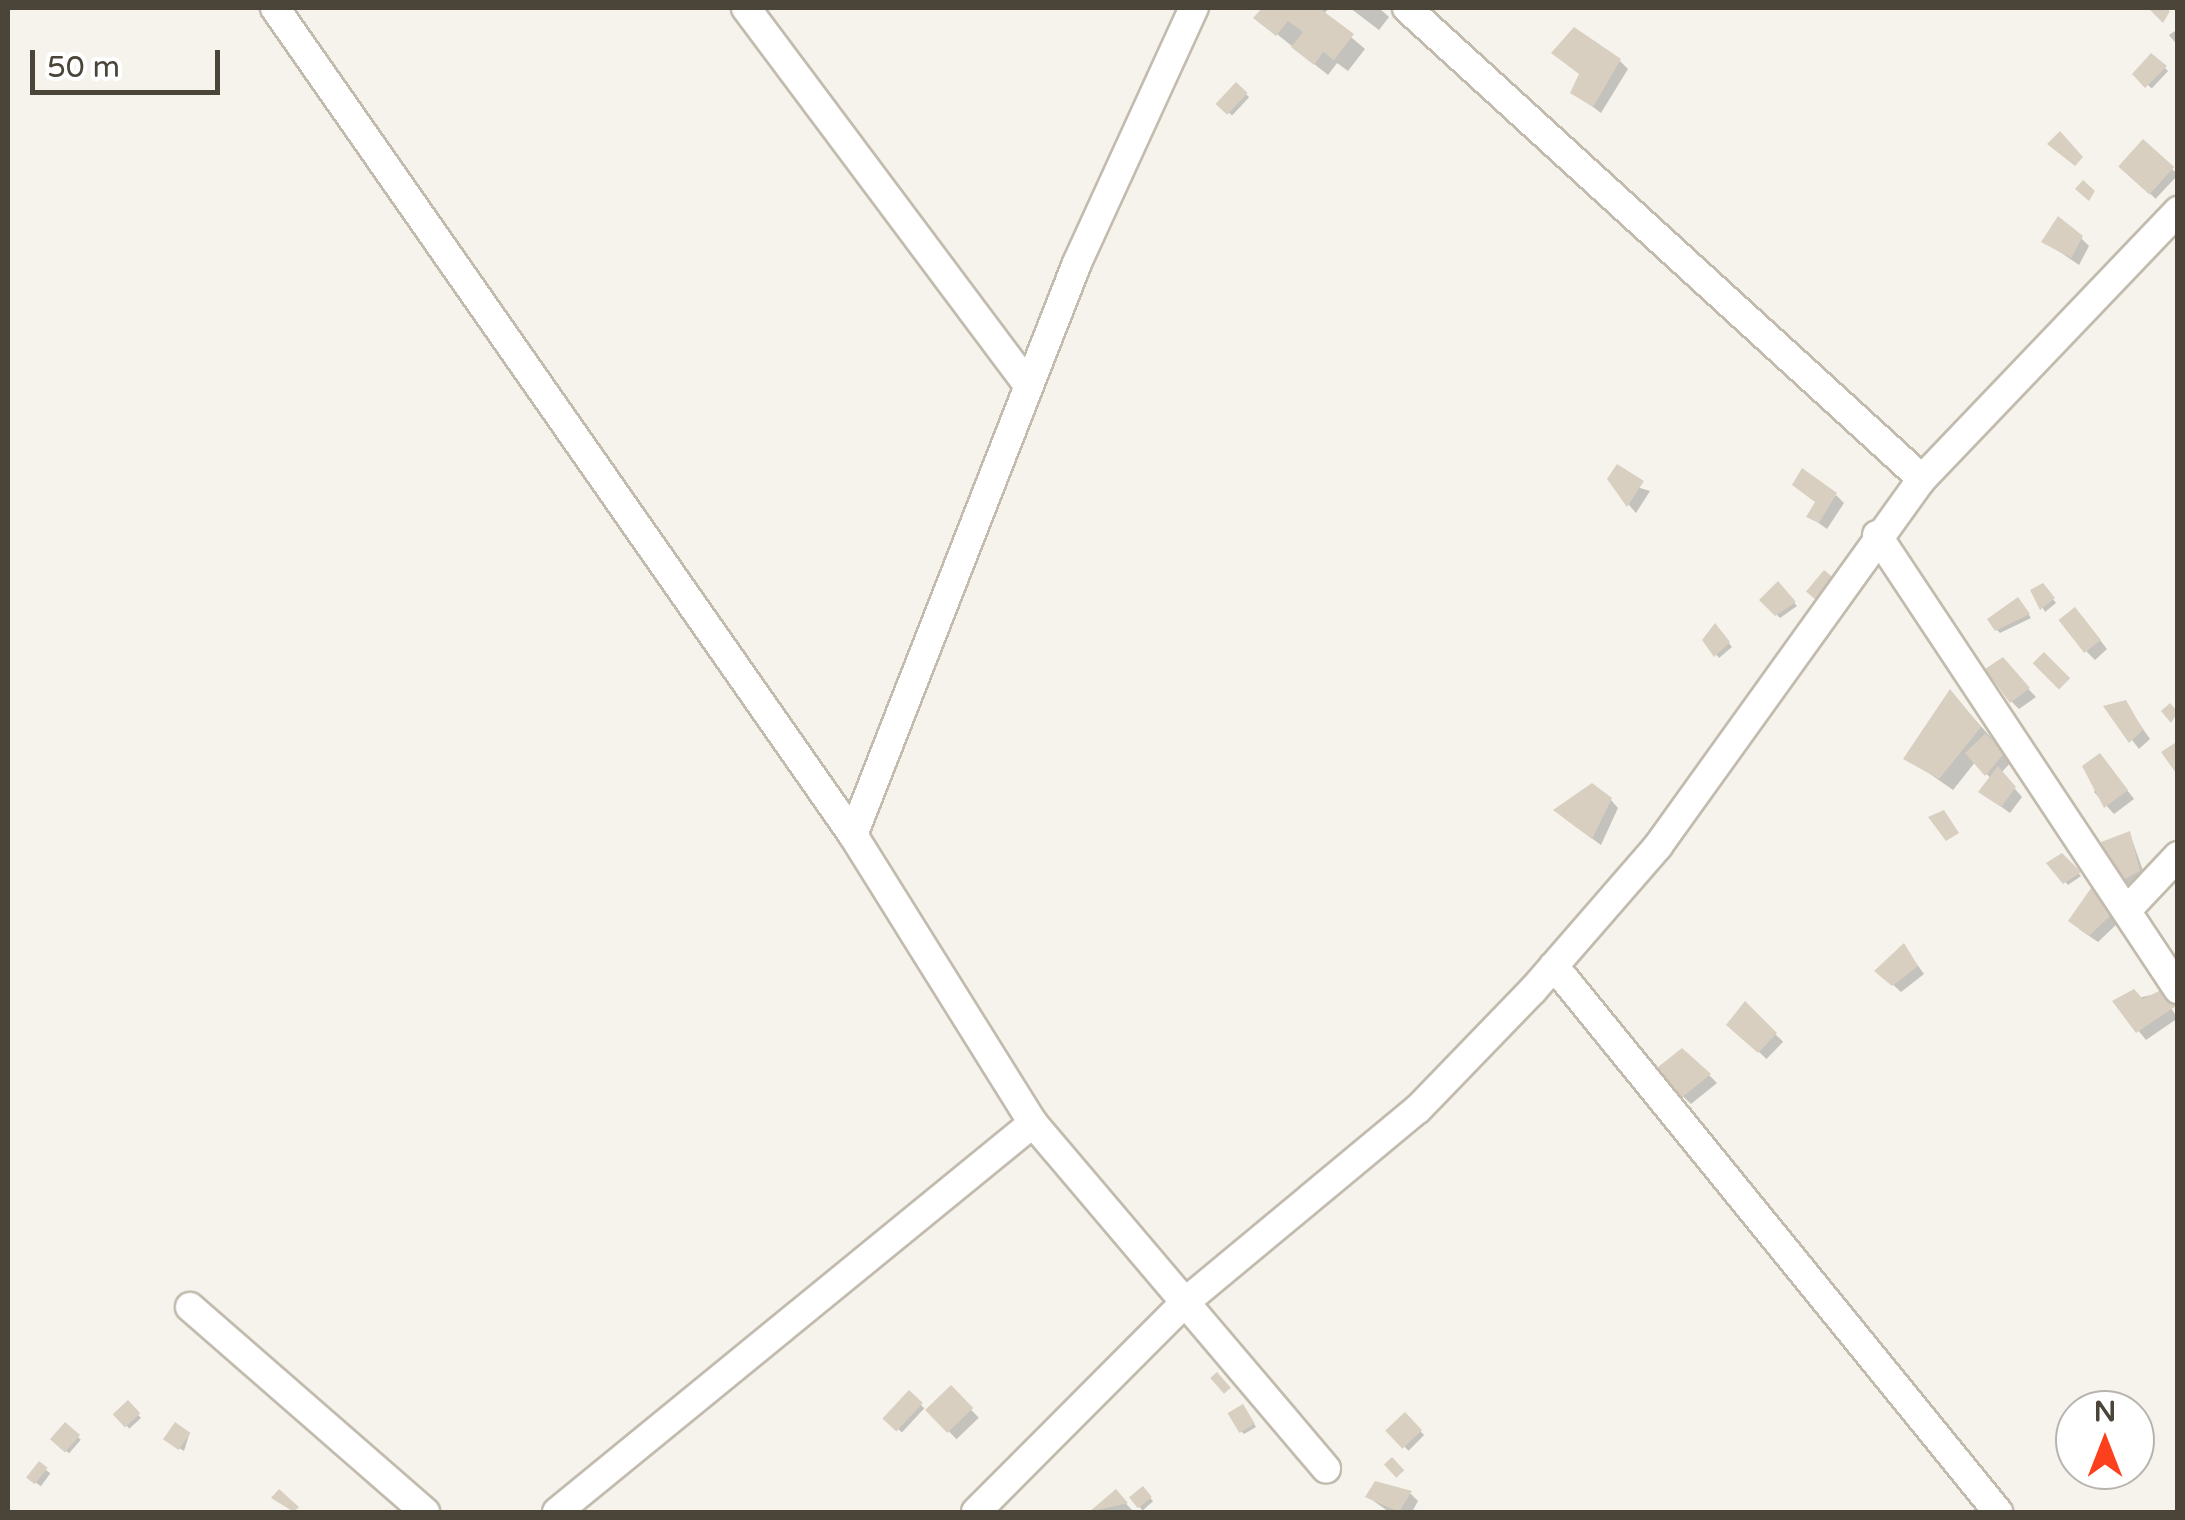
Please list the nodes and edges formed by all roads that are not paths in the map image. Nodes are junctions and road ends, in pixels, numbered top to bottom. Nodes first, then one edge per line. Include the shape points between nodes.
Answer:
1 (274, 8) edge
2 (746, 8) edge
3 (1194, 8) edge
4 (1407, 8) edge
5 (2178, 211) edge
6 (1028, 385) junction
7 (1922, 479) junction
8 (1878, 535) junction
9 (852, 835) junction
10 (2178, 856) edge
11 (2128, 909) junction
12 (1554, 966) junction
13 (2178, 989) edge
14 (1033, 1123) junction
15 (1184, 1303) junction
16 (190, 1306) dead end
17 (1326, 1468) dead end
18 (425, 1512) edge
19 (557, 1512) edge
20 (976, 1512) edge
21 (1998, 1512) edge

1 - 9 street
2 - 6 street
3 - 6 street
4 - 7 street
5 - 7 street
6 - 9 street
7 - 8 street
8 - 11 street
8 - 12 street via 1658,846
9 - 14 street
10 - 11 street
11 - 13 street
12 - 15 street via 1418,1109
12 - 21 street
14 - 15 street
14 - 19 street
15 - 17 street
15 - 20 street
16 - 18 street

